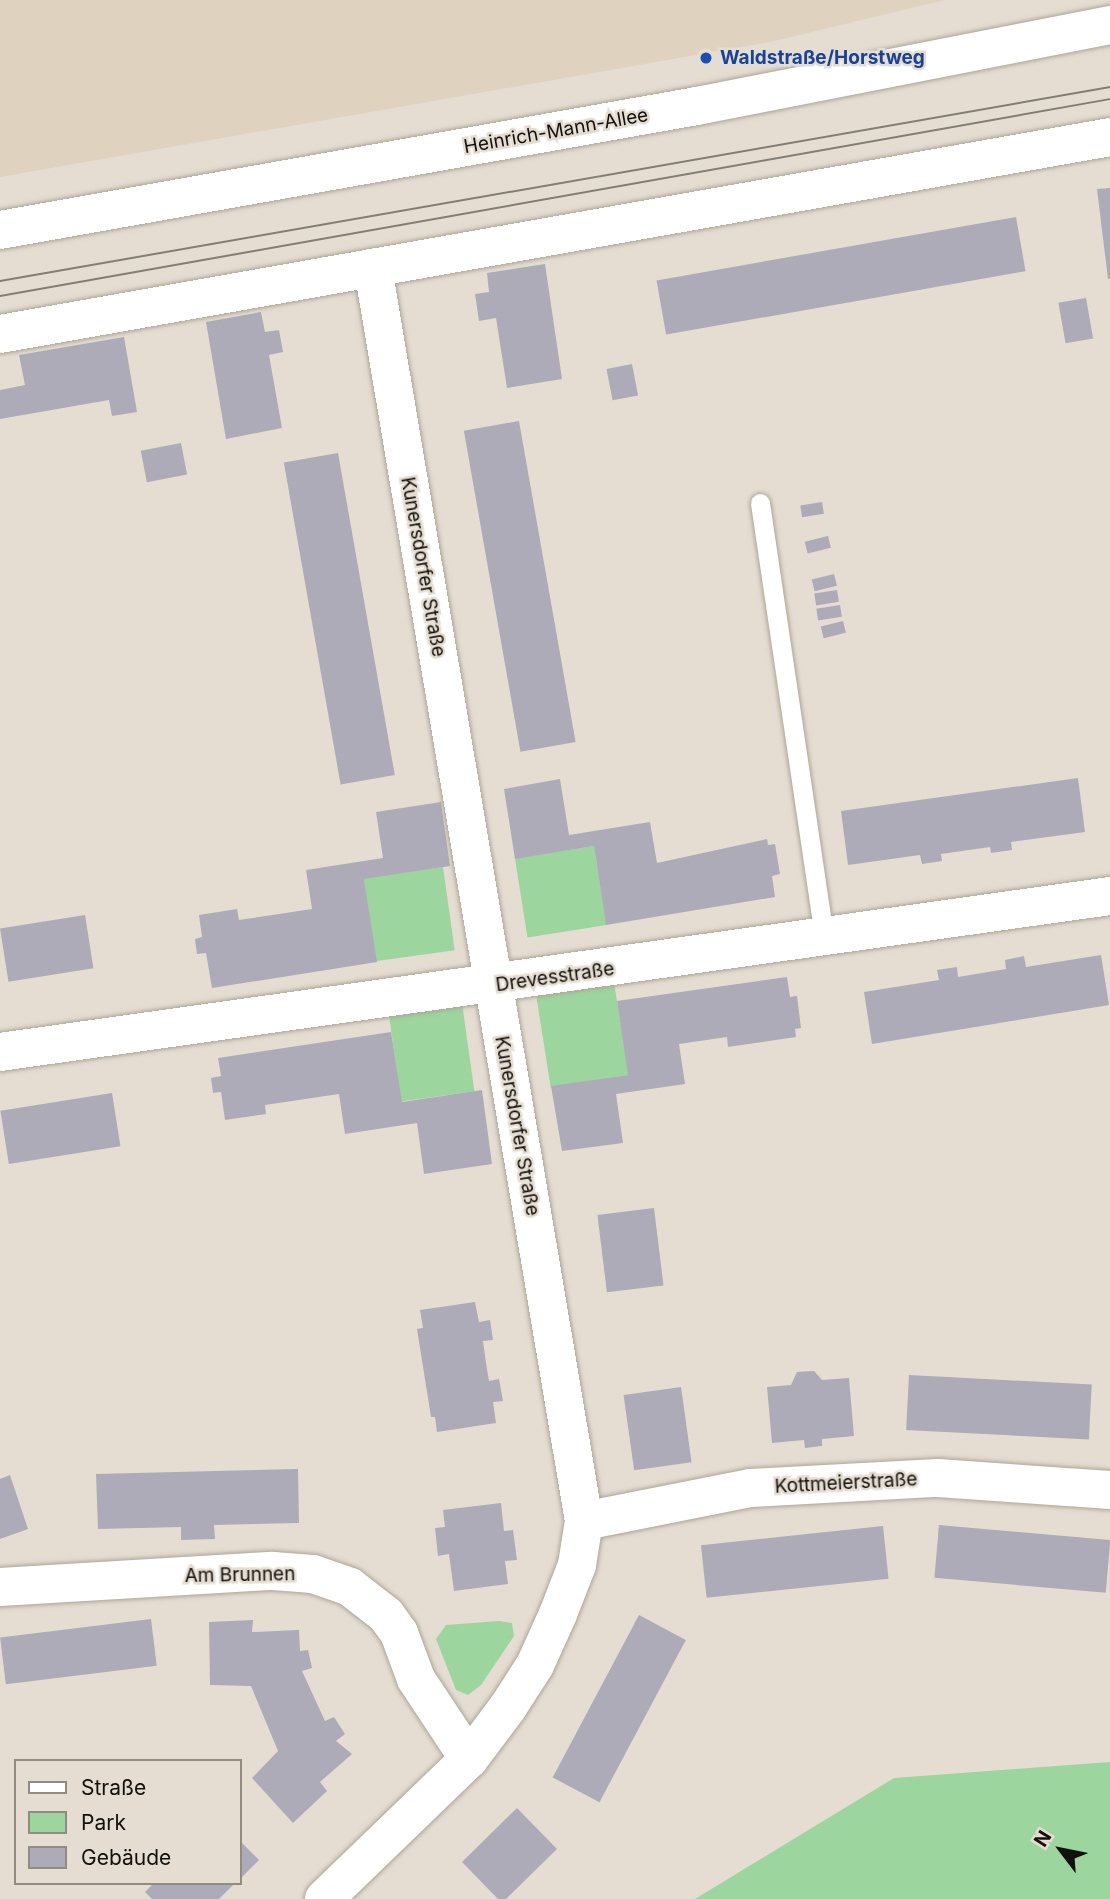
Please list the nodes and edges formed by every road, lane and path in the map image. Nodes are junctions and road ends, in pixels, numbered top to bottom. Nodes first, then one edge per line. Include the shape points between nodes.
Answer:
1 (1110, 25) edge
2 (1110, 137) edge
3 (0, 230) edge
4 (373, 268) junction
5 (0, 334) edge
6 (760, 503) dead end
7 (1110, 896) edge
8 (824, 938) junction
9 (494, 986) junction
10 (0, 1052) edge
11 (1110, 1490) edge
12 (584, 1521) junction
13 (0, 1587) edge
14 (469, 1759) junction
15 (324, 1899) edge

1 - 3 street, Heinrich-Mann-Allee via 697,106
2 - 4 street
4 - 5 street
4 - 9 street, Kunersdorfer Straße
6 - 8 lane
7 - 8 street, Drevesstraße
8 - 9 street, Drevesstraße
9 - 10 street, Drevesstraße
9 - 12 street, Kunersdorfer Straße
11 - 12 street, Kottmeierstraße via 938,1478 751,1488
12 - 14 street, Kunersdorfer Straße via 578,1565 535,1665
13 - 14 street, Am Brunnen via 260,1572 313,1574 350,1587 386,1615 399,1633 416,1679
14 - 15 street, Kunersdorfer Straße

